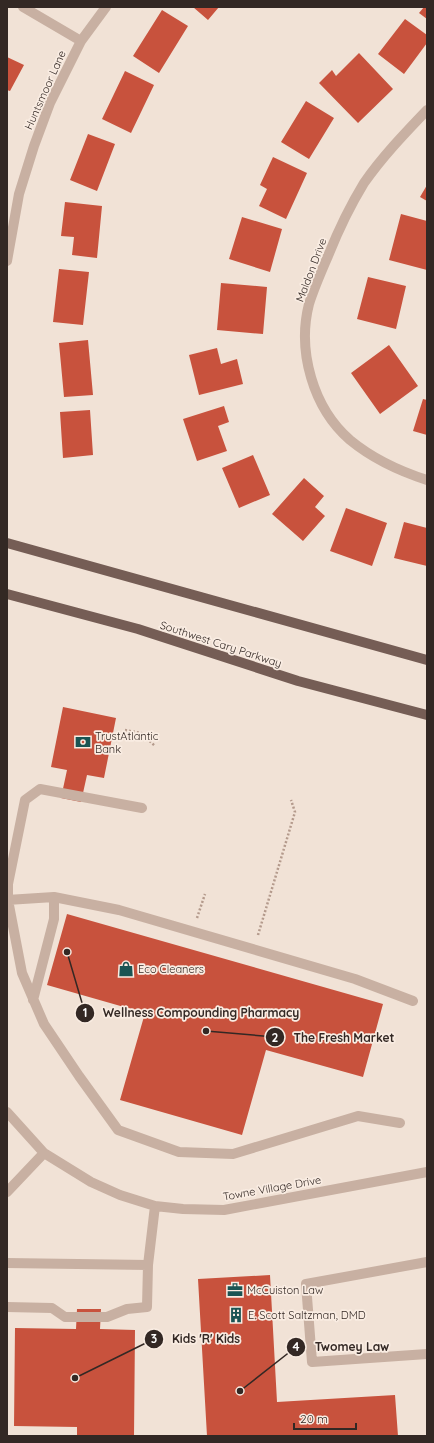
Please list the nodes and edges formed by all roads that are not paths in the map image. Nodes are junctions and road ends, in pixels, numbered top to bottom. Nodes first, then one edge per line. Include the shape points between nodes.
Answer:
1 (23, 7) edge
2 (106, 7) edge
3 (81, 41) junction
4 (427, 110) edge
5 (8, 244) edge
6 (7, 261) edge
7 (427, 480) edge
8 (7, 543) edge
9 (7, 594) edge
10 (427, 660) edge
11 (427, 715) edge
12 (142, 808) dead end
13 (54, 897) junction
14 (7, 900) edge
15 (33, 1000) junction
16 (413, 1000) dead end
17 (7, 1112) edge
18 (400, 1123) dead end
19 (44, 1152) junction
20 (427, 1172) edge
21 (7, 1192) edge
22 (155, 1206) junction
23 (7, 1262) edge
24 (427, 1262) edge
25 (148, 1265) junction
26 (7, 1307) edge
27 (427, 1354) edge

1 - 3 street
2 - 3 street, Huntsmoor Lane
3 - 5 street, Huntsmoor Lane via 50,103 34,146 19,194
4 - 7 street, Maldon Drive via 378,165 352,204 334,241 309,305 305,348 309,369 325,409 348,438 383,462 404,473
5 - 6 street, Huntsmoor Lane
8 - 10 main road
9 - 11 main road, Southwest Cary Parkway via 138,629 298,682
12 - 14 street via 40,789 26,800 8,884
13 - 14 street
13 - 15 street via 54,920
13 - 16 street via 119,910 355,979
14 - 15 street via 22,973
15 - 18 street via 44,1024 118,1130 179,1152 233,1154 358,1116
17 - 19 street, Towne Village Drive
19 - 21 street
19 - 22 street, Towne Village Drive via 91,1182
20 - 22 street, Towne Village Drive via 224,1210
22 - 25 street
23 - 25 street
24 - 27 street via 306,1284 312,1362
25 - 26 street via 147,1306 127,1309 107,1318 65,1317 52,1308

